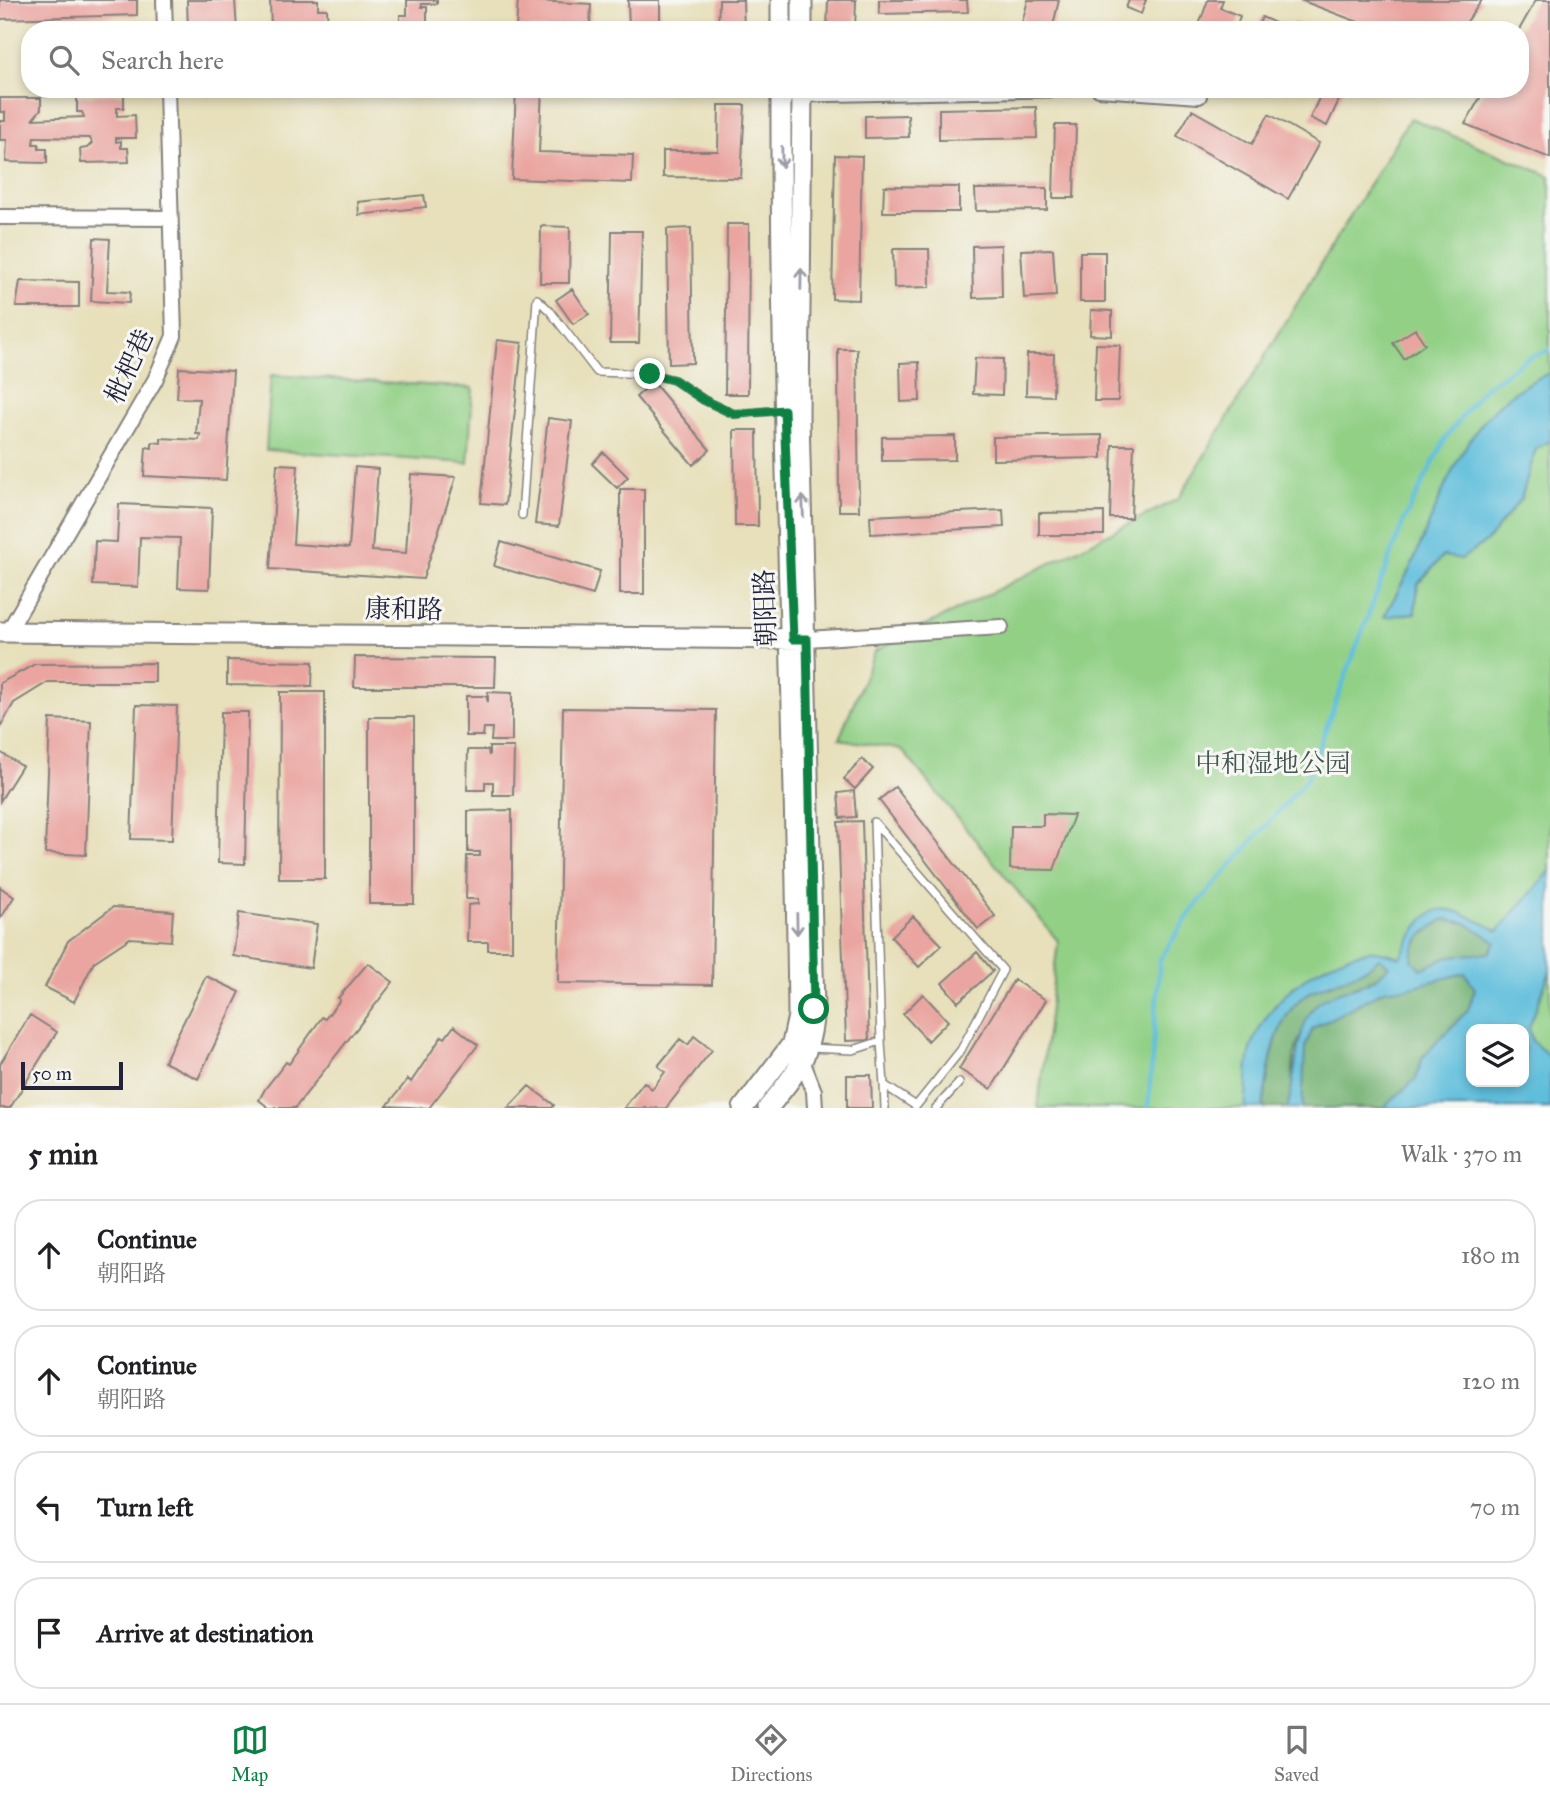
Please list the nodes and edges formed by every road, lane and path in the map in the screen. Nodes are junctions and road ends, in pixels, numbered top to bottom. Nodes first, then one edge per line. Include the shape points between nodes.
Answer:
1 (164, 0) edge
2 (781, 0) edge
3 (802, 0) edge
4 (165, 21) edge
5 (781, 21) edge
6 (802, 21) edge
7 (167, 98) edge
8 (781, 98) edge
9 (802, 98) edge
10 (0, 217) edge
11 (170, 218) junction
12 (784, 410) junction
13 (522, 515) dead end
14 (1001, 627) dead end
15 (4, 632) edge
16 (800, 639) junction
17 (881, 1041) junction
18 (806, 1056) junction
19 (959, 1083) dead end
20 (884, 1086) junction
21 (941, 1106) edge
22 (917, 1107) edge
23 (743, 1108) edge
24 (768, 1108) edge
25 (816, 1108) edge
26 (885, 1108) edge

1 - 4 street
2 - 5 main road
3 - 6 main road
7 - 11 street, 枇杷巷
8 -> 12 main road, 朝阳路
16 -> 9 main road, 朝阳路
10 - 11 street
11 - 15 street, 枇杷巷 via 174,336 155,380
12 - 13 lane via 734,414 674,380 597,372 537,299
12 - 16 main road, 朝阳路
14 - 16 street
15 - 16 main road, 康和路
16 - 18 main road, 朝阳路 via 814,1009
16 -> 23 main road, 朝阳路 via 798,1016 792,1045
17 - 18 lane
17 - 20 lane
17 - 22 lane via 874,822 1003,970 961,1050
18 - 24 main road
18 - 25 street, 朝阳路
19 - 21 lane
20 - 22 lane
20 - 26 lane

